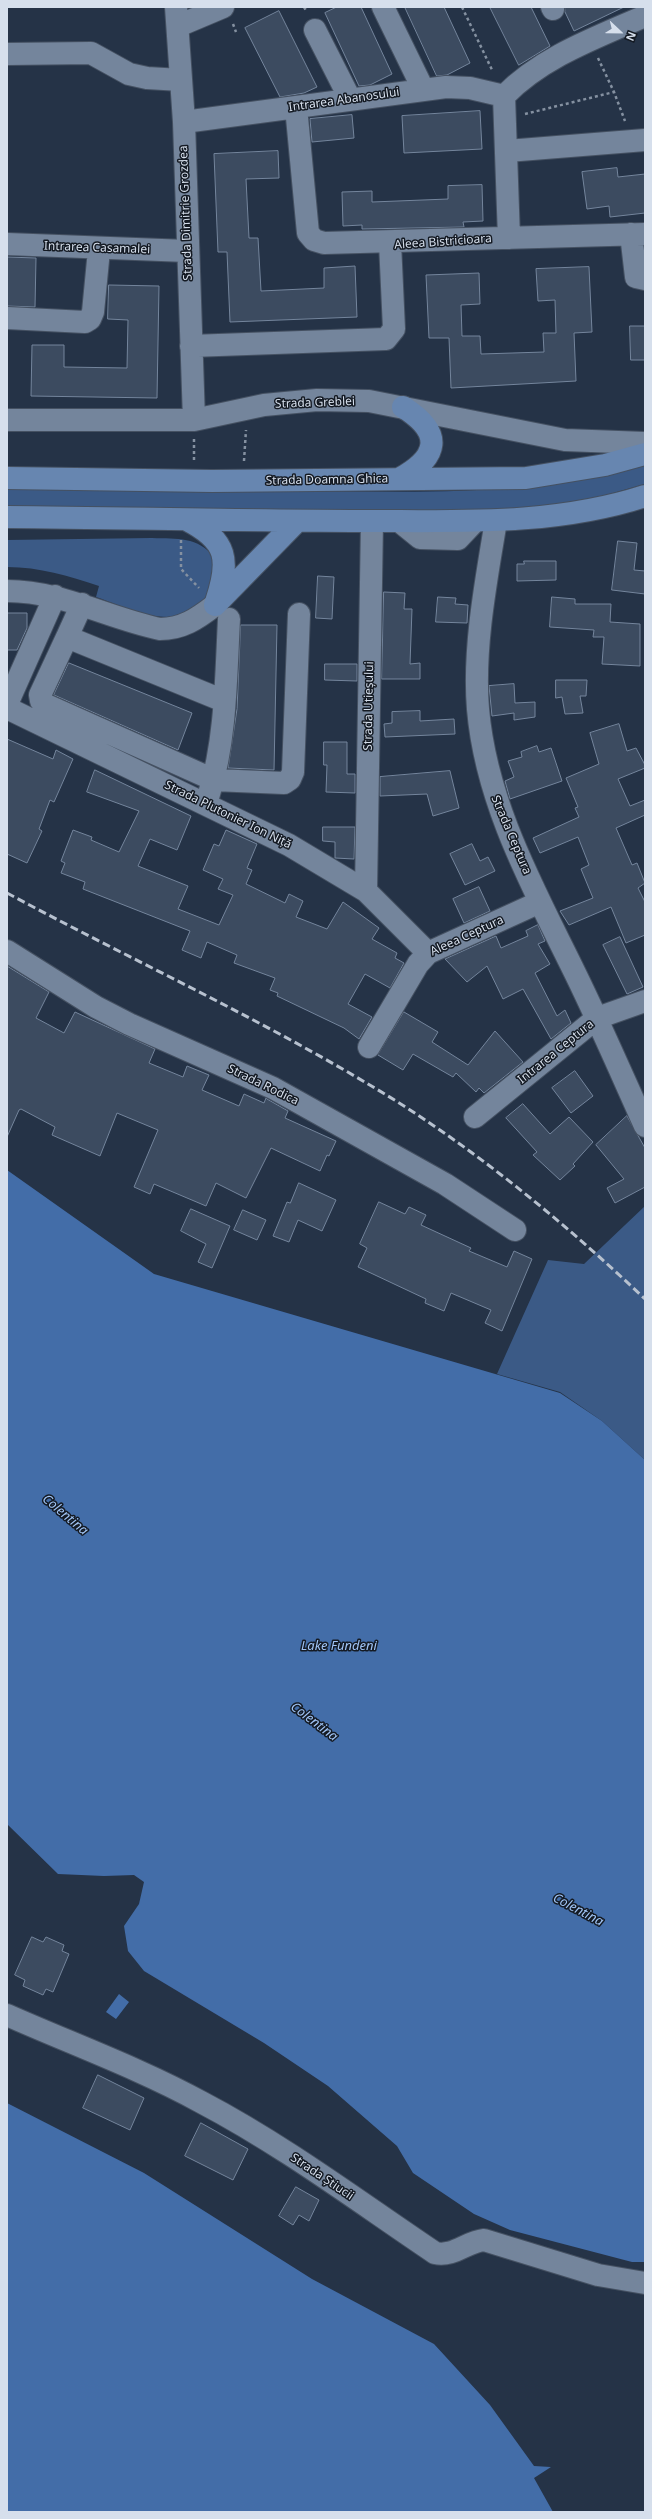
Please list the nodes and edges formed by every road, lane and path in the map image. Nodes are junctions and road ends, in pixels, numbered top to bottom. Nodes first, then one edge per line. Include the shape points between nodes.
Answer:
1 (223, 7) edge
2 (383, 7) edge
3 (462, 7) edge
4 (177, 16) edge
5 (645, 16) edge
6 (316, 30) dead end
7 (589, 41) junction
8 (7, 54) edge
9 (181, 80) junction
10 (424, 89) junction
11 (614, 92) junction
12 (504, 96) junction
13 (350, 99) junction
14 (296, 107) junction
15 (505, 119) junction
16 (184, 122) junction
17 (639, 141) edge
18 (507, 151) junction
19 (638, 234) edge
20 (509, 238) junction
21 (390, 243) junction
22 (7, 244) edge
23 (99, 250) junction
24 (188, 251) junction
25 (645, 279) edge
26 (7, 318) edge
27 (190, 346) junction
28 (403, 408) junction
29 (247, 409) junction
30 (7, 420) edge
31 (194, 420) junction
32 (645, 443) edge
33 (645, 454) edge
34 (7, 478) edge
35 (399, 479) junction
36 (195, 481) junction
37 (243, 481) junction
38 (645, 496) edge
39 (7, 517) edge
40 (183, 519) junction
41 (297, 521) junction
42 (372, 521) junction
43 (496, 521) junction
44 (7, 590) edge
45 (55, 596) junction
46 (82, 604) junction
47 (222, 612) junction
48 (299, 614) dead end
49 (67, 637) junction
50 (224, 701) junction
51 (7, 704) edge
52 (7, 708) edge
53 (214, 780) junction
54 (206, 804) junction
55 (366, 891) junction
56 (540, 902) junction
57 (7, 951) edge
58 (428, 953) junction
59 (645, 1001) edge
60 (597, 1018) junction
61 (369, 1047) dead end
62 (475, 1118) dead end
63 (645, 1126) edge
64 (515, 1230) dead end
65 (7, 2015) edge
66 (645, 2283) edge

1 - 4 street
2 - 10 street
3 - 12 path
4 - 9 street, Strada Dimitrie Grozdea
5 - 7 street
6 - 13 street
7 - 11 path
7 - 12 street via 529,73
8 - 9 street via 91,53 129,74
9 - 16 street, Strada Dimitrie Grozdea
10 - 12 street, Intrarea Abanosului via 446,86 470,88
10 - 13 street, Intrarea Abanosului
11 - 15 path
11 - 17 path
12 - 15 street
13 - 14 street, Intrarea Abanosului
14 - 16 street, Intrarea Abanosului
14 - 21 street via 308,233 314,240 324,243
15 - 18 street
16 - 24 street, Strada Dimitrie Grozdea
17 - 18 street
18 - 20 street
19 - 20 street, Aleea Bistricioara
19 - 25 street via 634,271 636,277
20 - 21 street, Aleea Bistricioara
21 - 27 street, Aleea Bistricioara via 394,329 386,339
22 - 23 street, Intrarea Casamalei
23 - 24 street, Intrarea Casamalei
23 - 26 street via 93,312 90,319 85,322
24 - 27 street, Strada Dimitrie Grozdea
27 - 31 street, Strada Dimitrie Grozdea
28 - 29 street, Strada Greblei via 369,401 317,400
28 - 32 street, Strada Greblei via 565,440
28 - 35 main road via 422,420 431,440 425,461 418,469
29 - 31 street, Strada Greblei
29 - 37 path
30 - 31 street, Strada Greblei
31 - 36 path
33 - 35 main road, Strada Doamna Ghica via 605,465 526,478
34 - 36 main road, Strada Doamna Ghica
35 - 37 main road, Strada Doamna Ghica
36 - 37 main road, Strada Doamna Ghica
38 - 43 main road via 559,515
39 - 40 main road
40 - 41 main road
40 - 47 path via 181,569
40 - 47 main road via 209,533 222,551
41 - 42 main road
41 - 47 main road
42 - 43 main road
42 - 55 street, Strada Utieșului
43 - 56 street, Strada Ceptura via 477,659 478,711 491,787
44 - 45 street
45 - 46 street
45 - 51 street
46 - 47 street via 160,629 186,625
46 - 49 street
47 - 50 street
48 - 53 street via 293,772 290,779 284,783
49 - 50 street
49 - 53 street via 40,695 40,701
50 - 53 street
52 - 54 street, Strada Plutonier Ion Niță
53 - 54 street
54 - 55 street, Strada Plutonier Ion Niță via 289,844
55 - 58 street, Strada Plutonier Ion Niță
56 - 58 street, Aleea Ceptura
56 - 60 street, Strada Ceptura
57 - 64 street, Strada Rodica via 96,1007 287,1096 445,1184
58 - 61 street, Aleea Ceptura via 418,964
59 - 60 street, Intrarea Ceptura
60 - 62 street, Intrarea Ceptura
60 - 63 street, Strada Ceptura
65 - 66 street, Strada Știucii via 213,2108 268,2141 435,2253 444,2255 477,2241 492,2241 568,2267

